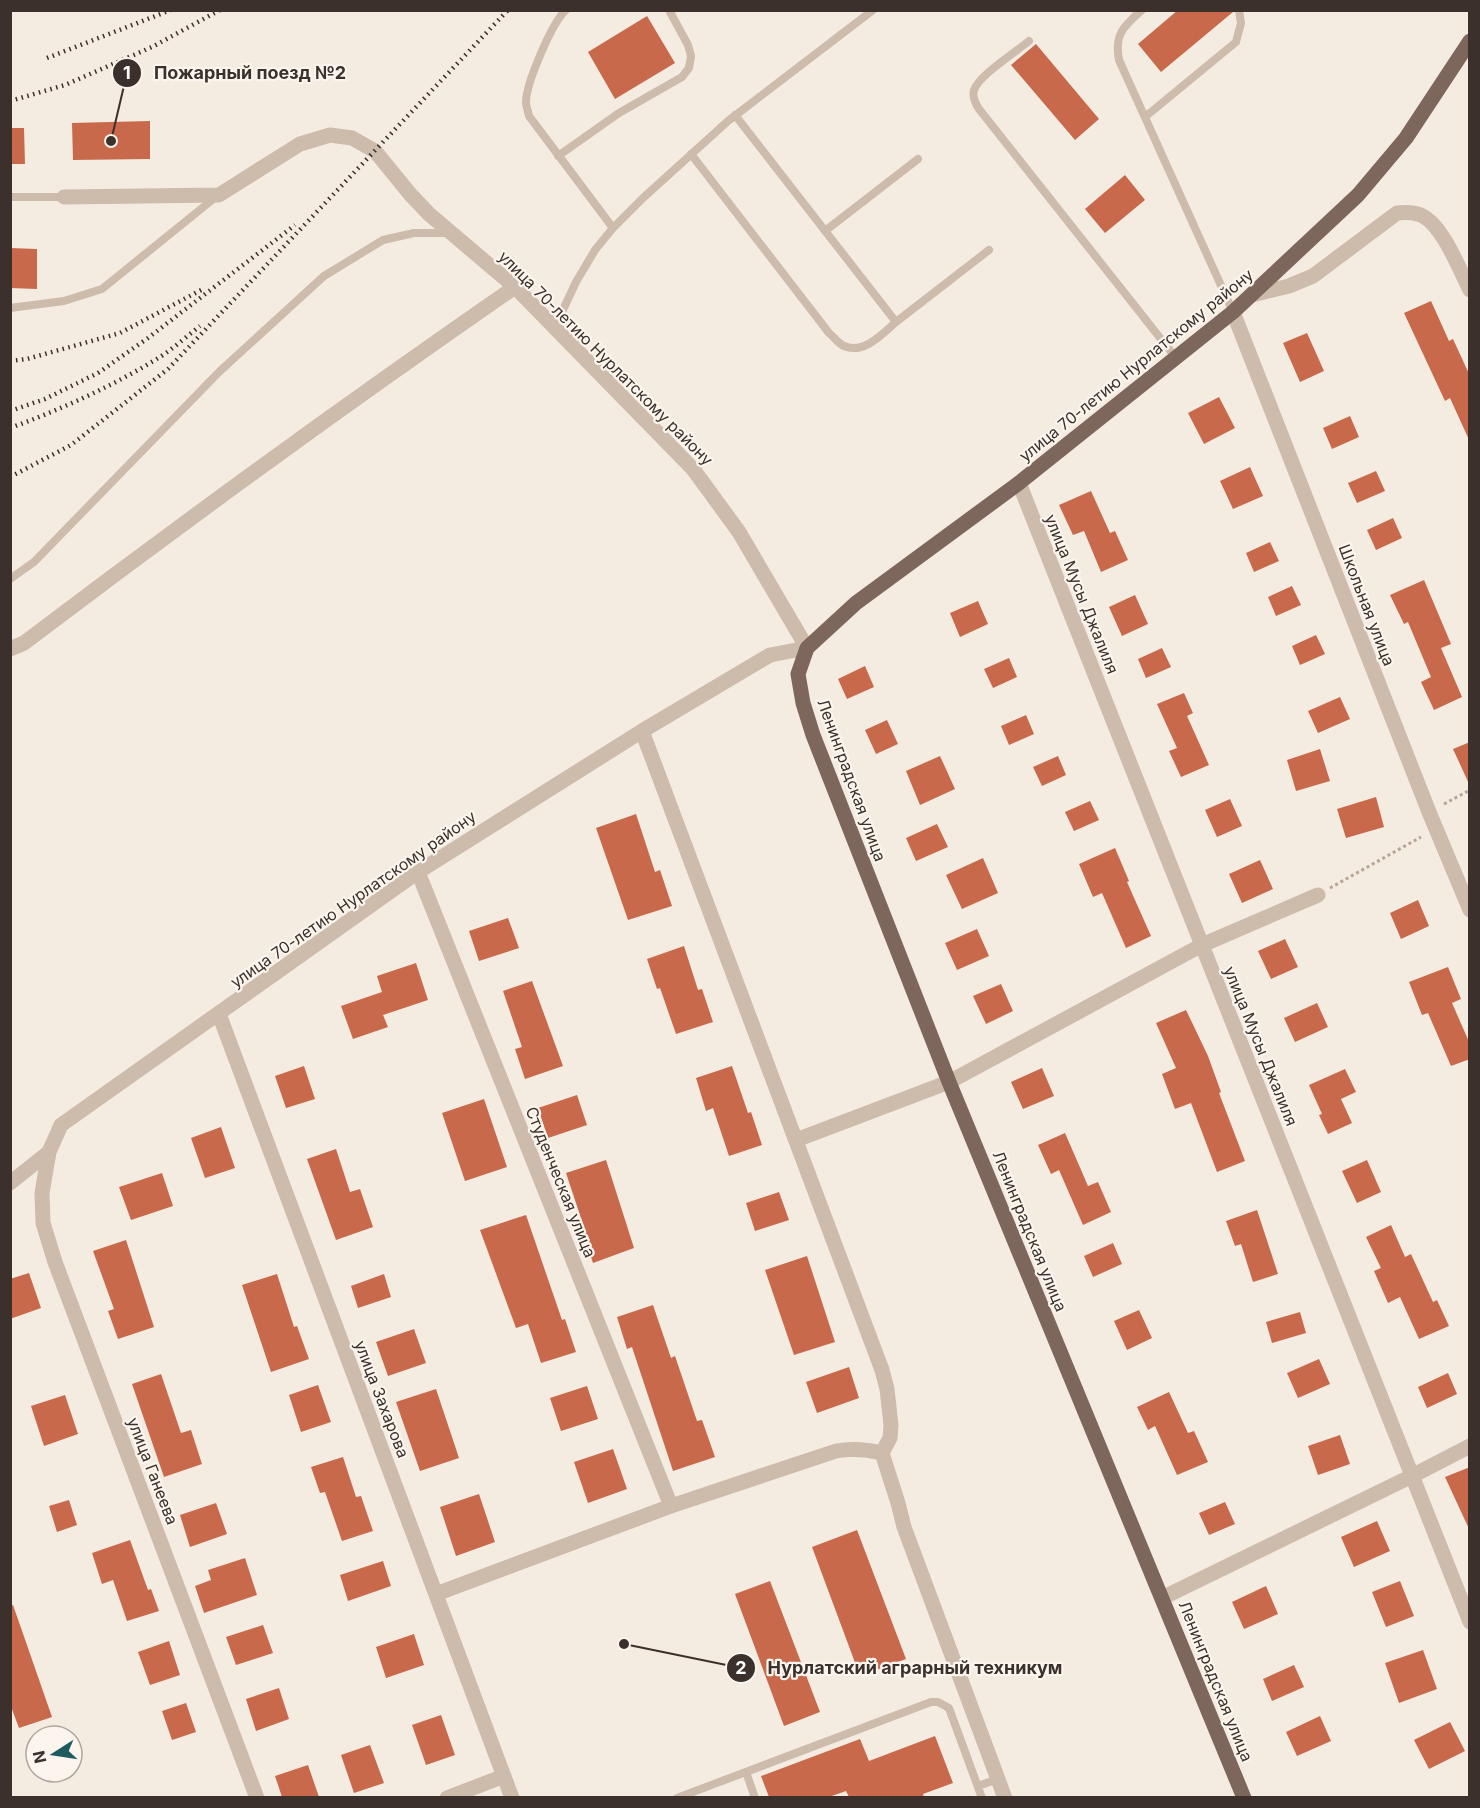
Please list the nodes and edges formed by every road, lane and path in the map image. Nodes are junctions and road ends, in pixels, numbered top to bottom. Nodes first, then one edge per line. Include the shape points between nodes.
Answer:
1 (566, 10) edge
2 (669, 10) edge
3 (873, 10) edge
4 (1142, 10) edge
5 (1239, 10) edge
6 (1470, 41) edge
7 (1029, 42) dead end
8 (735, 115) junction
9 (1144, 117) junction
10 (691, 154) junction
11 (558, 156) junction
12 (918, 159) dead end
13 (219, 195) junction
14 (10, 197) edge
15 (64, 197) joint
16 (613, 228) junction
17 (825, 231) junction
18 (453, 234) junction
19 (989, 250) dead end
20 (515, 287) junction
21 (1470, 290) edge
22 (1252, 295) junction
23 (10, 308) edge
24 (1233, 312) junction
25 (896, 322) junction
26 (555, 327) junction
27 (1176, 358) junction
28 (1019, 483) junction
29 (10, 579) edge
30 (807, 648) junction
31 (10, 649) edge
32 (798, 674) joint
33 (642, 730) junction
34 (1470, 790) edge
35 (1429, 812) junction
36 (1436, 828) junction
37 (418, 872) junction
38 (1318, 895) joint
39 (1470, 910) edge
40 (1202, 945) junction
41 (219, 1014) junction
42 (949, 1082) junction
43 (796, 1140) junction
44 (49, 1152) junction
45 (10, 1183) edge
46 (1470, 1446) edge
47 (882, 1454) junction
48 (1412, 1476) junction
49 (671, 1506) junction
50 (436, 1594) junction
51 (1162, 1598) junction
52 (1470, 1622) edge
53 (746, 1772) junction
54 (504, 1776) junction
55 (998, 1779) junction
56 (978, 1786) junction
57 (257, 1797) edge
58 (447, 1797) edge
59 (512, 1797) edge
60 (677, 1797) edge
61 (755, 1797) edge
62 (982, 1797) edge
63 (1005, 1797) edge
64 (1244, 1797) edge

1 - 11 lane via 552,30 526,102 529,116
2 - 11 lane via 688,45 689,68 682,77 619,113
3 - 8 lane
4 - 9 lane via 1122,30 1117,48
5 - 9 lane via 1242,23 1236,42
6 - 22 main road, улица 70-летию Нурлатскому району via 1406,138 1365,187
7 - 27 lane via 980,81 974,101
8 - 10 lane
8 - 17 lane
9 - 24 lane
10 - 16 lane
10 - 25 lane via 843,346 866,346
11 - 16 lane
12 - 17 lane
13 - 15 street
13 - 18 street, улица 70-летию Нурлатскому району via 300,144 330,135 352,138 375,151 410,194
13 - 23 lane via 102,289 64,301
14 - 15 lane
16 - 26 lane via 576,282
17 - 25 lane
18 - 20 street, улица 70-летию Нурлатскому району
18 - 29 lane via 414,233 383,240 324,276 219,372 34,562
19 - 25 lane
20 - 26 street, улица 70-летию Нурлатскому району
20 - 31 street
21 - 22 street via 1435,226 1412,212 1397,213 1313,276
22 - 24 main road, улица 70-летию Нурлатскому району
24 - 27 main road, улица 70-летию Нурлатскому району
24 - 35 street, Школьная улица
26 - 30 street, улица 70-летию Нурлатскому району via 693,469 739,532
27 - 28 main road, улица 70-летию Нурлатскому району
28 - 30 main road, улица 70-летию Нурлатскому району via 856,603
28 - 40 street, улица Мусы Джалиля
30 - 32 main road, улица 70-летию Нурлатскому району
30 - 33 street, улица 70-летию Нурлатскому району via 770,655
32 - 42 main road, Ленинградская улица via 813,735
33 - 37 street, улица 70-летию Нурлатскому району
33 - 43 street
34 - 35 path
35 - 36 street, Школьная улица
36 - 38 path
36 - 39 street, Школьная улица
37 - 41 street, улица 70-летию Нурлатскому району
37 - 49 street, Студенческая улица
38 - 40 street
40 - 42 street
40 - 48 street, улица Мусы Джалиля
41 - 44 street, улица 70-летию Нурлатскому району via 61,1125
41 - 50 street, улица Захарова
42 - 43 street
42 - 51 main road, Ленинградская улица
43 - 47 street via 888,1389 890,1438
44 - 45 street, улица 70-летию Нурлатскому району
44 - 57 street, улица Ганеева via 42,1193 44,1223 56,1262
46 - 48 street
47 - 49 street via 866,1449 836,1451
47 - 55 street via 904,1527
48 - 51 street
48 - 52 street, улица Мусы Джалиля
49 - 50 street
50 - 54 street, улица Захарова
51 - 64 main road, Ленинградская улица
53 - 56 lane via 938,1702 949,1708
53 - 60 lane
53 - 61 lane
54 - 58 street
54 - 59 street, улица Захарова
55 - 56 lane
55 - 63 street
56 - 62 lane

